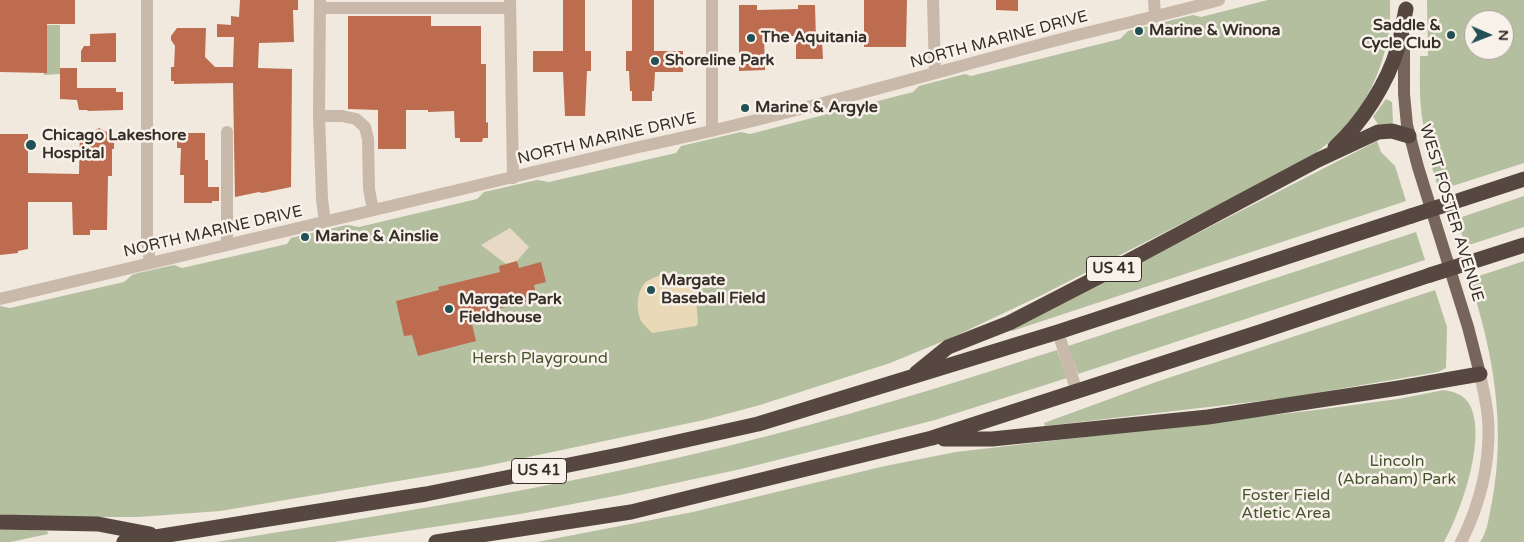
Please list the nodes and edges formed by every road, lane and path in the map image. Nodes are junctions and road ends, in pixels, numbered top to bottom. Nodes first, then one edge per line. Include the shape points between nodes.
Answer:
1 (147, 0) edge
2 (712, 0) edge
3 (933, 0) edge
4 (1154, 0) edge
5 (1219, 0) edge
6 (320, 4) edge
7 (418, 4) edge
8 (510, 4) edge
9 (1406, 5) edge
10 (1154, 17) junction
11 (935, 73) junction
12 (320, 116) junction
13 (712, 131) junction
14 (227, 132) dead end
15 (1409, 136) junction
16 (1318, 160) junction
17 (513, 178) junction
18 (1524, 180) edge
19 (373, 210) junction
20 (325, 222) junction
21 (1524, 244) edge
22 (227, 245) junction
23 (150, 263) junction
24 (0, 299) edge
25 (1058, 332) junction
26 (1480, 374) junction
27 (911, 377) junction
28 (1077, 392) junction
29 (932, 438) junction
30 (0, 522) edge
31 (161, 536) junction
32 (124, 542) edge
33 (436, 542) edge
34 (1462, 542) edge

1 - 23 street via 147,240
2 - 13 street
3 - 11 street
4 - 10 street
5 - 10 street, NORTH MARINE DRIVE
6 - 7 street
6 - 12 street
7 - 8 street
8 - 17 street
9 - 15 main road, WEST FOSTER AVENUE / US 41 via 1403,66
9 - 16 highway, US 41 via 1396,53 1374,98 1350,133
10 - 11 street, NORTH MARINE DRIVE
11 - 13 street, NORTH MARINE DRIVE
12 - 19 street via 356,119 365,127 368,189
12 - 20 street
13 - 17 street, NORTH MARINE DRIVE
14 - 22 street
15 - 16 highway via 1392,131 1378,132
15 - 26 main road, WEST FOSTER AVENUE / US 41
16 - 27 highway, US 41 via 1106,273 1009,322 948,348
17 - 19 street, NORTH MARINE DRIVE
18 - 25 highway, bridge
19 - 20 street, NORTH MARINE DRIVE
20 - 22 street, NORTH MARINE DRIVE
21 - 28 highway, bridge
22 - 23 street, NORTH MARINE DRIVE
23 - 24 street, NORTH MARINE DRIVE
25 - 27 highway
25 - 28 street
26 - 29 highway via 1208,418 992,439
26 - 34 street via 1488,418 1487,451 1482,488
27 - 31 highway, US 41 via 758,424 623,454 426,494
28 - 29 highway
29 - 33 highway via 631,512
30 - 31 highway via 98,524
31 - 32 highway, US 41

